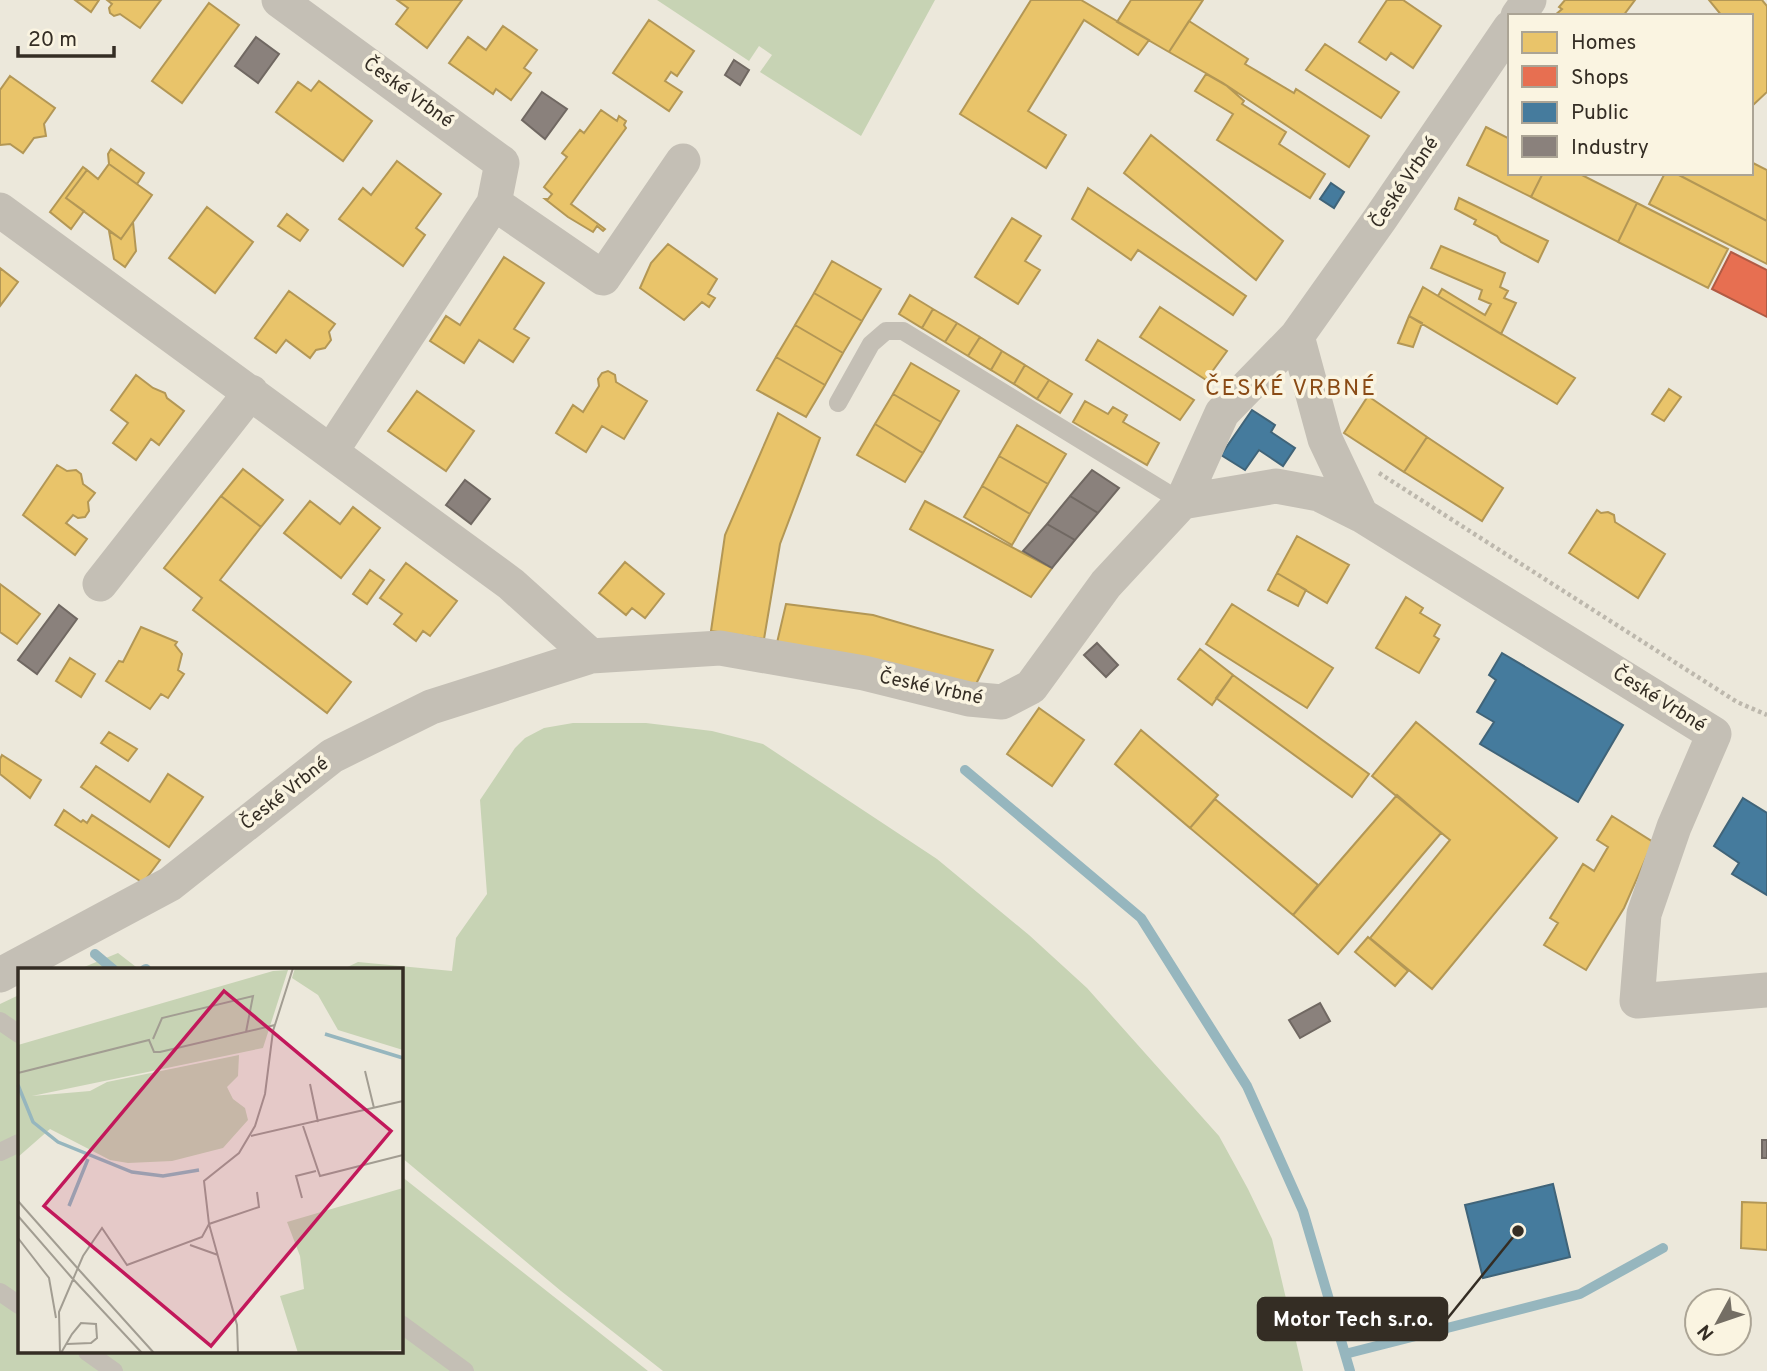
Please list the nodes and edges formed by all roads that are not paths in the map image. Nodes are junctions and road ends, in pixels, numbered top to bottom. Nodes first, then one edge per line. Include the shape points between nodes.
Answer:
1 (279, 0) edge
2 (1508, 31) edge
3 (683, 161) dead end
4 (494, 203) junction
5 (0, 210) edge
6 (1297, 336) junction
7 (251, 392) junction
8 (838, 404) dead end
9 (332, 450) junction
10 (1182, 502) junction
11 (1361, 515) junction
12 (100, 583) dead end
13 (591, 656) junction
14 (0, 975) edge
15 (1767, 990) edge
16 (0, 1021) edge
17 (18, 1033) edge
18 (18, 1143) edge
19 (0, 1152) edge
20 (0, 1292) edge
21 (18, 1304) edge
22 (402, 1325) edge
23 (90, 1354) edge
24 (114, 1371) edge
25 (465, 1371) edge

1 - 4 street, České Vrbné via 502,163
2 - 6 street, České Vrbné
3 - 4 street via 603,278
4 - 9 street, České Vrbné
5 - 7 street
6 - 10 street, České Vrbné via 1222,413
6 - 11 street via 1325,439
7 - 9 street
7 - 12 street
8 - 10 lane via 871,344 886,331 903,331
9 - 13 street via 511,583
10 - 11 street, České Vrbné via 1276,486 1319,494
10 - 13 street, České Vrbné via 1106,584 1031,687 1002,702 720,648
11 - 15 street, České Vrbné via 1714,734 1674,827 1644,914 1637,1001
13 - 14 street, České Vrbné via 431,707 332,756 170,884
16 - 17 lane
18 - 19 lane
20 - 21 lane
22 - 25 lane
23 - 24 lane

